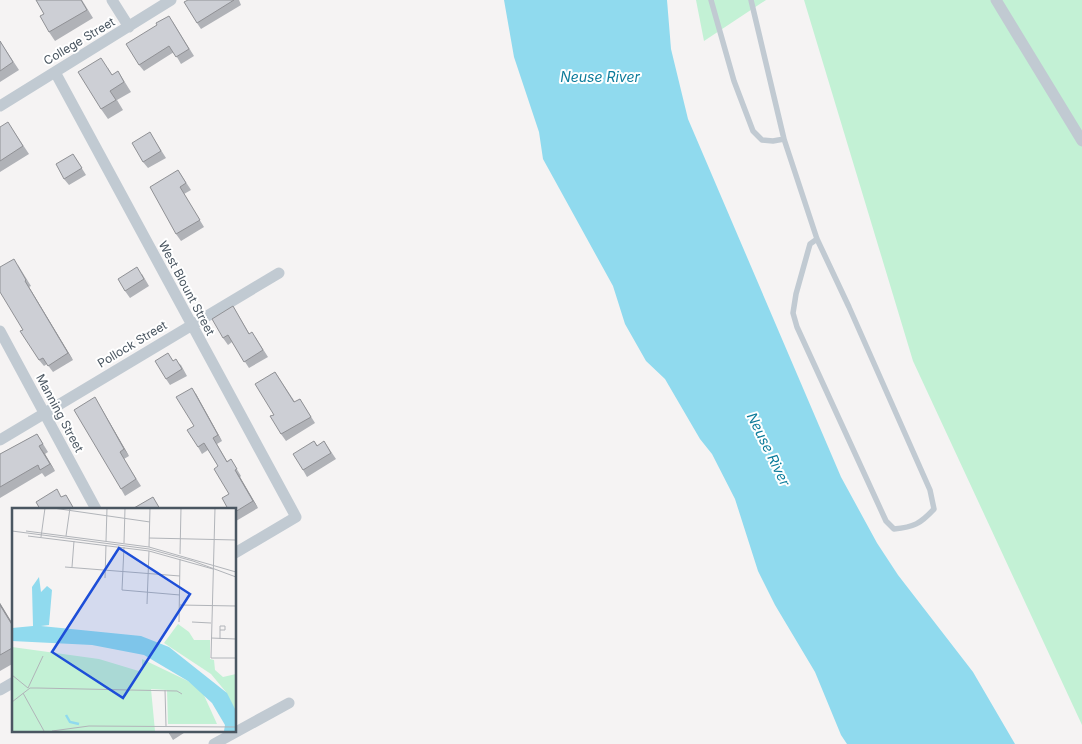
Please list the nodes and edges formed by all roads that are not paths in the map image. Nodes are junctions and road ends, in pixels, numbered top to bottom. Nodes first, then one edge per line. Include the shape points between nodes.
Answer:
1 (112, 0) edge
2 (171, 0) edge
3 (711, 0) edge
4 (751, 0) edge
5 (996, 0) edge
6 (129, 27) junction
7 (55, 72) junction
8 (0, 106) edge
9 (784, 139) junction
10 (1082, 141) edge
11 (817, 240) junction
12 (279, 272) dead end
13 (191, 324) junction
14 (0, 331) edge
15 (44, 414) junction
16 (0, 440) edge
17 (95, 508) edge
18 (236, 552) edge
19 (12, 683) edge
20 (0, 690) edge
21 (289, 703) dead end
22 (236, 731) edge
23 (233, 732) edge
24 (218, 740) edge

1 - 6 street
2 - 6 street, College Street
3 - 9 lane via 752,131 762,140
4 - 9 lane
5 - 10 street
6 - 7 street, College Street
7 - 8 street, College Street
7 - 13 street, West Blount Street
9 - 11 lane
11 - 11 lane via 930,490 934,509 910,527 894,529 886,521 797,327 793,313 796,294 810,244
12 - 13 street, Pollock Street
13 - 15 street, Pollock Street
13 - 18 street, West Blount Street via 296,517
14 - 15 street, Manning Street
15 - 16 street, Pollock Street
15 - 17 street, Manning Street
19 - 20 street
21 - 22 street
23 - 24 street

